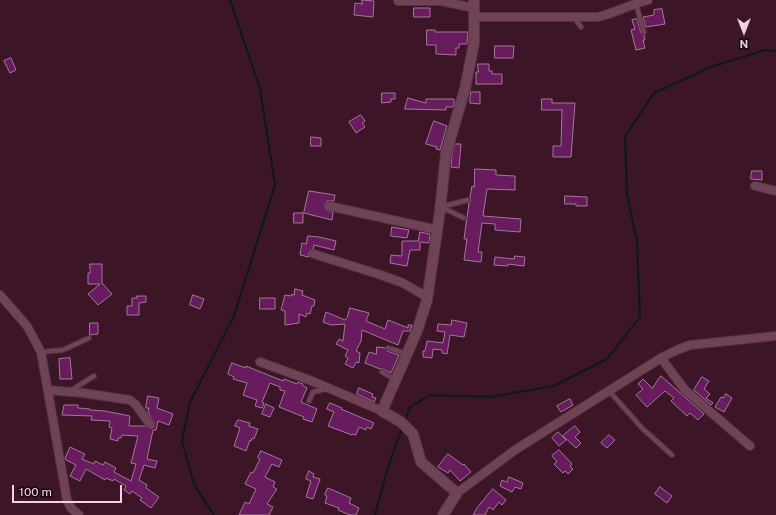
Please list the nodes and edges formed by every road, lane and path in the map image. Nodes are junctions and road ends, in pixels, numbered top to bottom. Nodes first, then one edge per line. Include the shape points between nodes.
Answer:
1 (648, 0) edge
2 (398, 1) edge
3 (636, 4) junction
4 (474, 8) edge
5 (574, 17) junction
6 (580, 27) dead end
7 (644, 32) dead end
8 (755, 186) dead end
9 (776, 191) edge
10 (468, 200) dead end
11 (329, 206) dead end
12 (441, 206) junction
13 (464, 218) dead end
14 (438, 230) junction
15 (314, 254) dead end
16 (0, 295) edge
17 (427, 297) junction
18 (776, 336) edge
19 (89, 338) dead end
20 (388, 348) dead end
21 (41, 352) junction
22 (408, 354) junction
23 (661, 358) junction
24 (260, 362) dead end
25 (382, 372) dead end
26 (94, 376) dead end
27 (396, 380) junction
28 (328, 388) junction
29 (48, 390) junction
30 (608, 391) junction
31 (69, 392) junction
32 (308, 401) dead end
33 (386, 413) junction
34 (149, 423) dead end
35 (750, 446) dead end
36 (672, 455) dead end
37 (457, 493) junction
38 (79, 515) edge
39 (443, 515) edge

1 - 3 street
2 - 4 street via 441,2
3 - 5 street via 598,17
3 - 7 lane
4 - 5 street
4 - 12 street via 474,43 465,89 446,153
5 - 6 lane
8 - 9 street
10 - 12 lane
11 - 14 street
12 - 13 lane
12 - 14 street
14 - 17 street
15 - 17 street via 388,277
16 - 21 street via 27,326
17 - 22 street
18 - 23 street via 690,345
19 - 21 lane via 63,350
20 - 22 lane
21 - 29 street
22 - 27 street
23 - 30 street
23 - 35 street via 685,390
24 - 28 street
25 - 27 lane
26 - 31 lane
27 - 33 street
28 - 32 lane via 313,392
28 - 33 street
29 - 31 street
29 - 38 street via 67,500
30 - 36 lane via 643,429
30 - 37 street via 515,450
31 - 34 street via 130,400 136,404
33 - 37 street via 401,422 413,434 421,462
37 - 39 street

